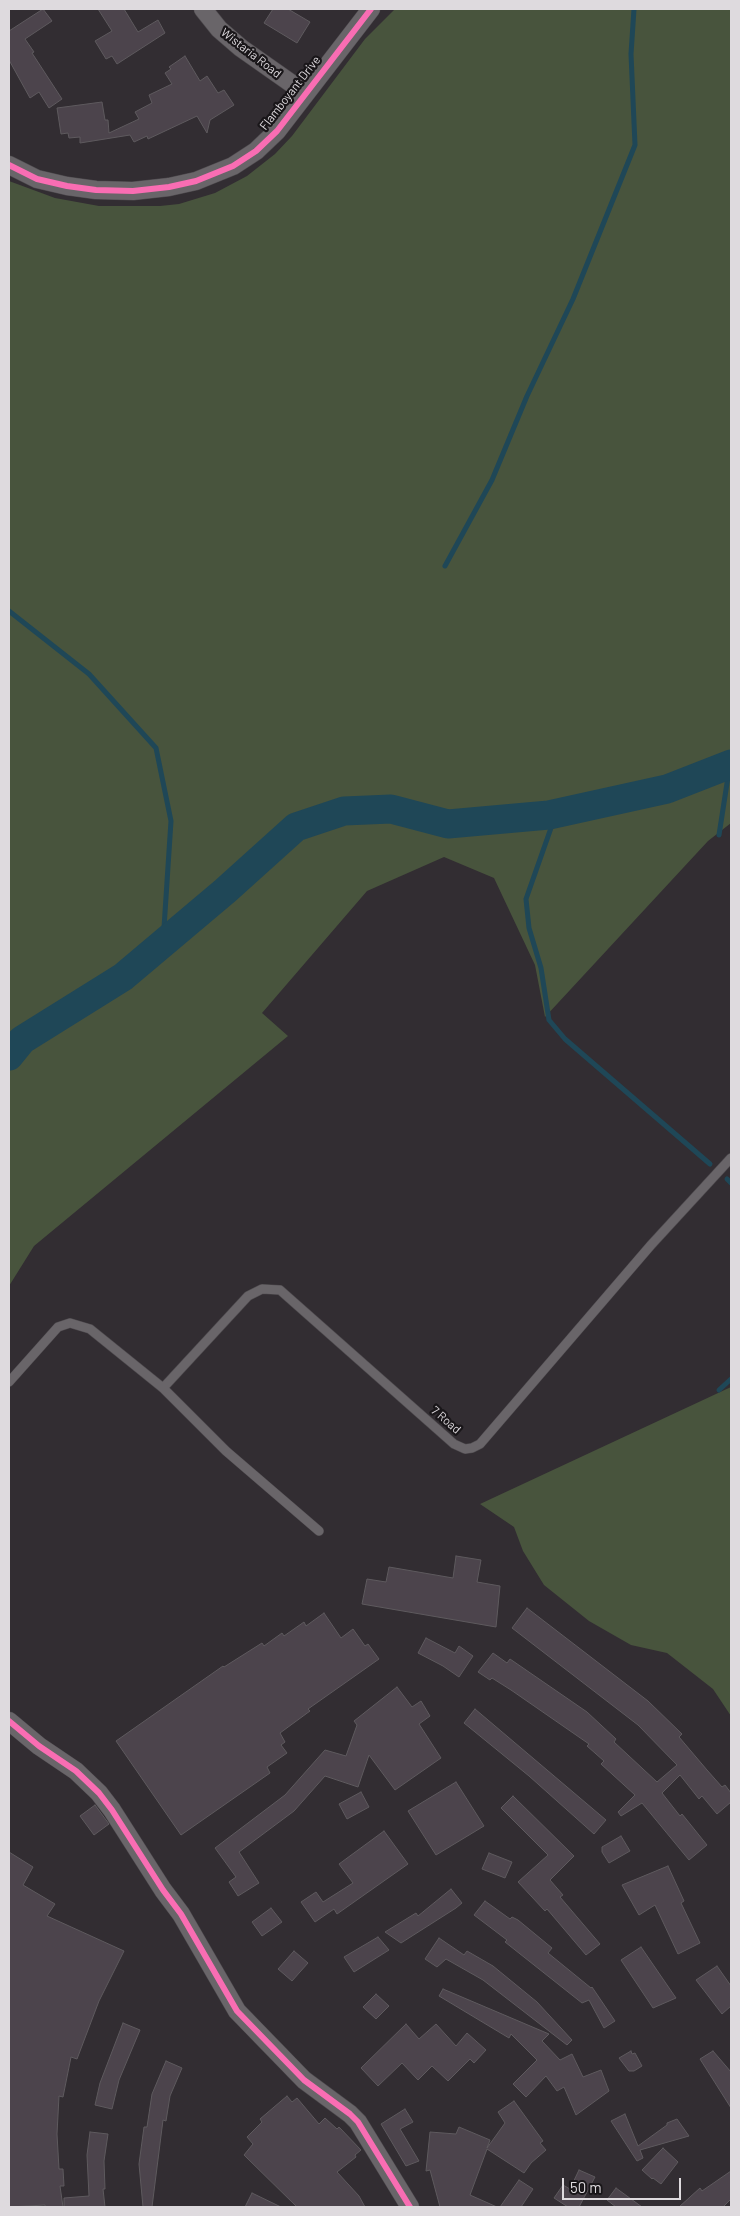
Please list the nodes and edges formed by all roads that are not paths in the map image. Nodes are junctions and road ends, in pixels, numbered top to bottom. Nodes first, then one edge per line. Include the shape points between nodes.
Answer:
1 (203, 9) edge
2 (371, 9) edge
3 (304, 93) junction
4 (9, 166) edge
5 (731, 1158) edge
6 (9, 1382) edge
7 (162, 1388) junction
8 (319, 1532) dead end
9 (9, 1722) edge
10 (410, 2207) edge

1 - 3 street, Wistaria Road via 241,48
2 - 3 street, Flamboyant Drive
3 - 4 street, Flamboyant Drive via 277,131 256,150 233,166 196,181 151,189 96,190 37,179
5 - 7 lane, 7 Road via 651,1244 480,1444 472,1448 464,1449 454,1444 280,1290 262,1289 248,1296
6 - 7 lane via 58,1327 70,1323 90,1329
7 - 8 lane via 226,1451
9 - 10 street via 76,1771 99,1793 181,1914 237,2011 304,2080 358,2122

